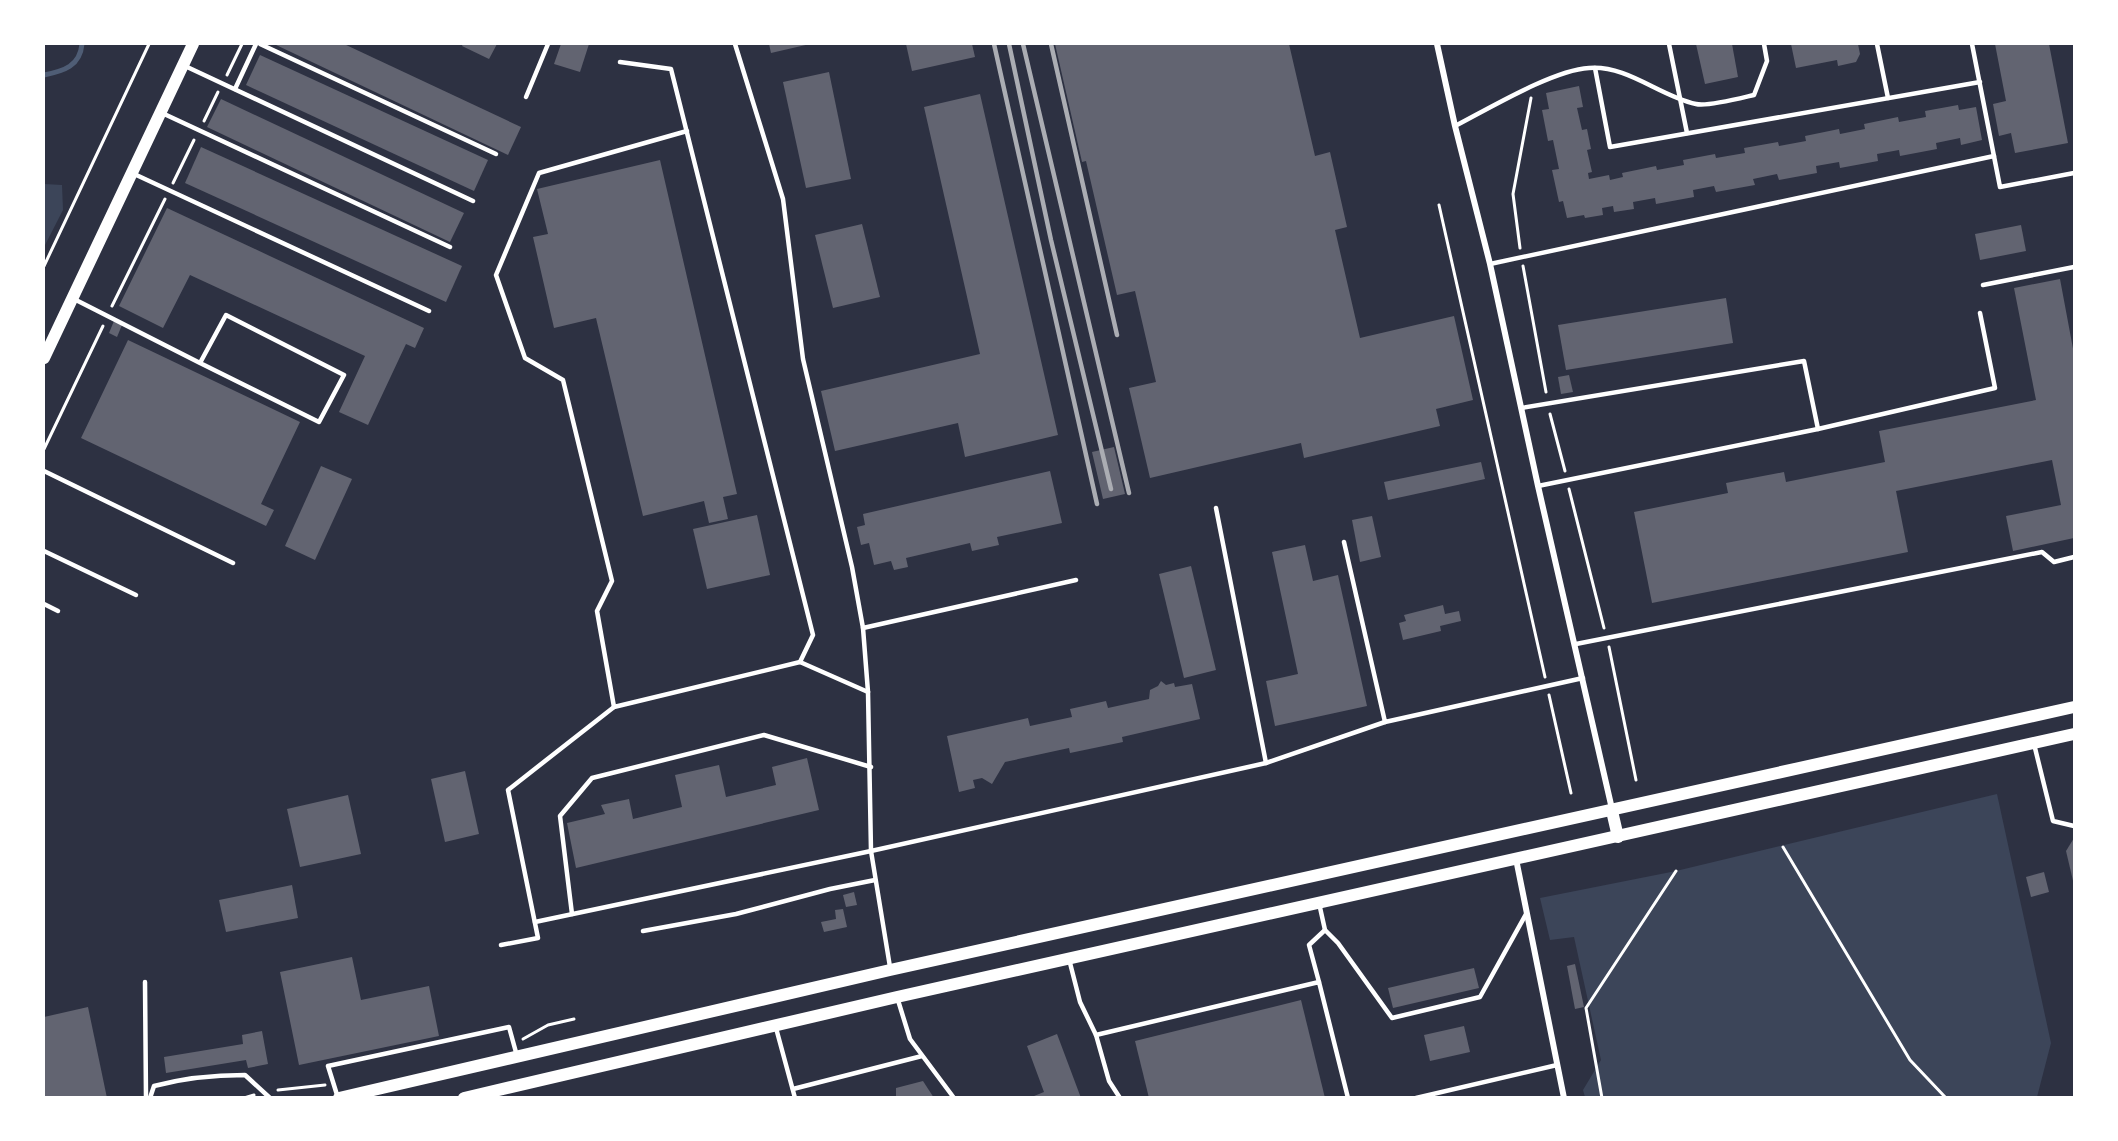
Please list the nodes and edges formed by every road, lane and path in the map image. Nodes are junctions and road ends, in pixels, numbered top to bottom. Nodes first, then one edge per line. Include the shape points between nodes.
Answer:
1 (149, 44) edge
2 (193, 44) edge
3 (242, 44) edge
4 (258, 44) edge
5 (548, 44) edge
6 (735, 44) edge
7 (1437, 44) edge
8 (1669, 44) edge
9 (1764, 44) edge
10 (1877, 44) edge
11 (1972, 44) edge
12 (620, 62) dead end
13 (183, 65) junction
14 (1595, 68) junction
15 (1980, 82) junction
16 (223, 83) junction
17 (1534, 87) junction
18 (235, 89) junction
19 (526, 97) dead end
20 (1888, 98) junction
21 (1680, 99) junction
22 (160, 113) junction
23 (1455, 126) junction
24 (199, 131) junction
25 (687, 131) junction
26 (1687, 133) junction
27 (496, 154) dead end
28 (1995, 156) junction
29 (132, 173) junction
30 (2074, 173) edge
31 (169, 190) junction
32 (473, 201) dead end
33 (1439, 205) dead end
34 (450, 247) dead end
35 (1521, 257) junction
36 (1490, 264) junction
37 (44, 266) edge
38 (2074, 267) edge
39 (1983, 285) dead end
40 (72, 298) junction
41 (429, 311) dead end
42 (1980, 313) dead end
43 (108, 316) junction
44 (44, 358) edge
45 (200, 363) junction
46 (1548, 404) junction
47 (1521, 408) junction
48 (1818, 429) junction
49 (44, 448) edge
50 (44, 471) edge
51 (1567, 480) junction
52 (1538, 486) junction
53 (1216, 508) dead end
54 (1344, 543) dead end
55 (44, 551) edge
56 (2074, 557) edge
57 (233, 563) dead end
58 (1076, 580) dead end
59 (136, 595) dead end
60 (44, 604) edge
61 (58, 611) dead end
62 (863, 628) junction
63 (1607, 638) junction
64 (1575, 644) junction
65 (800, 662) junction
66 (1583, 678) junction
67 (1547, 686) junction
68 (868, 692) junction
69 (614, 707) junction
70 (2074, 707) edge
71 (1385, 722) junction
72 (2074, 734) edge
73 (2034, 744) junction
74 (1266, 763) junction
75 (871, 767) junction
76 (1636, 780) dead end
77 (1571, 793) dead end
78 (1612, 811) junction
79 (2074, 826) edge
80 (1618, 837) junction
81 (1783, 847) dead end
82 (871, 851) junction
83 (1516, 859) junction
84 (1676, 871) dead end
85 (875, 880) junction
86 (1319, 903) junction
87 (1527, 912) junction
88 (572, 914) junction
89 (534, 922) junction
90 (1325, 930) junction
91 (643, 932) dead end
92 (501, 945) dead end
93 (1069, 959) junction
94 (890, 970) junction
95 (145, 982) dead end
96 (1318, 982) junction
97 (897, 997) junction
98 (574, 1019) dead end
99 (775, 1025) junction
100 (1096, 1035) junction
101 (516, 1050) junction
102 (922, 1056) junction
103 (1557, 1065) junction
104 (334, 1084) junction
105 (793, 1089) junction
106 (266, 1092) junction
107 (481, 1096) edge
108 (148, 1098) edge
109 (244, 1098) edge
110 (270, 1098) edge
111 (338, 1098) edge
112 (464, 1098) edge
113 (795, 1098) edge
114 (954, 1098) edge
115 (1120, 1098) edge
116 (1348, 1098) edge
117 (1416, 1098) edge
118 (1564, 1098) edge
119 (1602, 1098) edge
120 (1946, 1098) edge

1 - 37 path
2 - 13 main road
3 - 16 path
4 - 18 lane
4 - 27 lane
5 - 19 lane
6 - 62 lane via 783,199 803,359
7 - 23 street
8 - 21 lane
9 - 21 lane via 1767,61 1754,95 1699,105
10 - 20 lane
11 - 15 lane
12 - 25 lane via 671,69
13 - 16 lane
13 - 22 main road
14 - 17 lane via 1574,71
14 - 21 lane via 1628,75
14 - 26 lane via 1610,147
15 - 20 lane
15 - 28 lane
16 - 18 lane
16 - 24 path
17 - 23 lane
17 - 35 path via 1513,194
18 - 32 lane
20 - 26 lane
21 - 26 lane
22 - 24 lane
22 - 29 main road
23 - 36 street
24 - 31 path
24 - 34 lane
25 - 65 lane via 813,634
25 - 69 lane via 539,173 496,275 525,358 563,380 612,581 597,611
28 - 30 lane via 2000,187
28 - 35 lane
29 - 31 lane
29 - 40 main road
31 - 41 lane
31 - 43 path
33 - 67 path
35 - 36 lane
35 - 46 path
36 - 47 street
38 - 39 lane
40 - 43 lane
40 - 44 main road
42 - 48 lane via 1995,388
43 - 45 lane
43 - 49 path
45 - 45 lane via 319,422 344,375 226,315
46 - 47 lane
46 - 48 lane via 1804,360
46 - 51 path
47 - 52 street
48 - 51 lane
50 - 57 lane
51 - 52 lane
51 - 63 path
52 - 64 street
53 - 74 lane
54 - 71 lane
55 - 59 lane
56 - 63 lane via 2054,562 2042,552
58 - 62 lane
60 - 61 lane
62 - 68 lane
63 - 64 lane
63 - 76 path
64 - 66 street
65 - 68 lane
65 - 69 lane
66 - 67 lane
66 - 78 street
67 - 71 lane
67 - 77 path
68 - 75 lane
69 - 89 lane via 508,790
70 - 78 main road
71 - 74 lane
72 - 73 main road
73 - 79 lane via 2053,821
73 - 80 main road
74 - 82 lane
75 - 82 lane
75 - 88 lane via 764,735 592,778 560,816
78 - 80 main road
78 - 94 main road
80 - 83 main road
81 - 120 path via 1910,1060
82 - 85 lane
82 - 88 lane
83 - 86 main road
83 - 87 street
84 - 119 path via 1586,1008
85 - 91 lane
85 - 94 lane
86 - 90 lane
86 - 93 main road
87 - 90 lane via 1480,997 1392,1018
87 - 103 street
88 - 89 lane
89 - 92 lane via 538,938
90 - 96 lane via 1309,945
93 - 97 main road
93 - 100 lane via 1080,1002
94 - 101 main road
95 - 108 lane
96 - 100 lane
96 - 116 lane
97 - 99 main road
97 - 102 lane via 910,1039
98 - 101 path via 548,1025
99 - 105 lane
99 - 107 main road
100 - 115 lane via 1109,1082
101 - 104 lane via 509,1027 328,1066
101 - 111 main road
102 - 105 lane
102 - 114 lane
103 - 117 lane
103 - 118 street
104 - 106 path
104 - 111 lane
105 - 113 lane
106 - 108 lane via 245,1075 216,1075 154,1086
106 - 109 path
106 - 110 lane
107 - 112 main road

